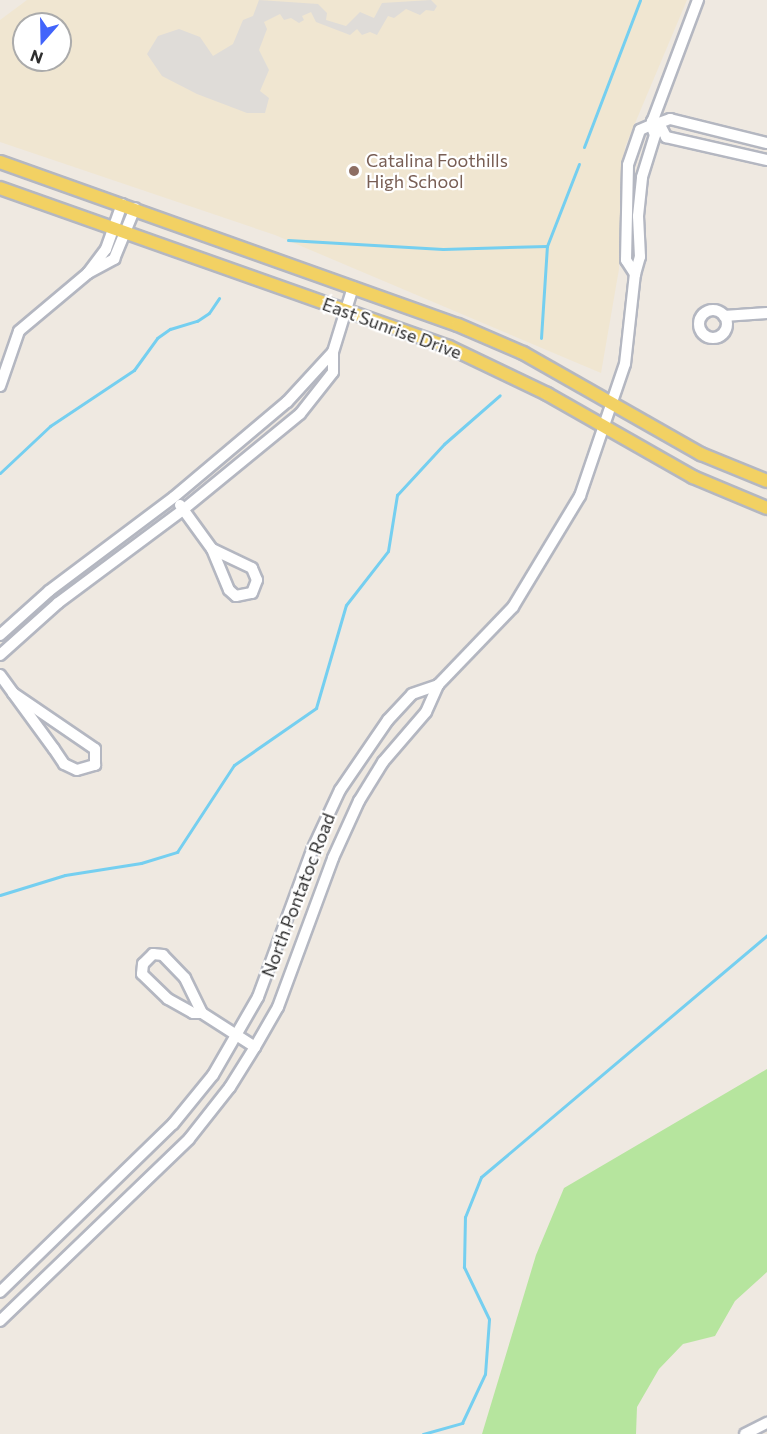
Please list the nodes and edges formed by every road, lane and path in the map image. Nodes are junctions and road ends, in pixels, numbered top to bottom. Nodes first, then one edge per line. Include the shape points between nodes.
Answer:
1 (698, 0) edge
2 (654, 123) junction
3 (767, 143) edge
4 (767, 160) edge
5 (0, 162) edge
6 (628, 165) junction
7 (0, 188) edge
8 (122, 204) junction
9 (135, 208) junction
10 (638, 216) junction
11 (113, 228) junction
12 (126, 232) junction
13 (88, 273) junction
14 (635, 274) junction
15 (353, 287) junction
16 (346, 310) junction
17 (767, 314) edge
18 (724, 316) dead end
19 (333, 352) junction
20 (0, 386) edge
21 (611, 403) junction
22 (603, 428) junction
23 (767, 481) edge
24 (174, 497) junction
25 (767, 508) edge
26 (184, 509) junction
27 (212, 549) junction
28 (0, 634) edge
29 (0, 655) edge
30 (0, 675) edge
31 (438, 685) junction
32 (13, 693) junction
33 (202, 1013) junction
34 (238, 1035) junction
35 (255, 1047) junction
36 (0, 1292) edge
37 (0, 1321) edge
38 (767, 1423) edge
39 (745, 1434) edge

1 - 2 street, North Pontatoc Road
2 - 3 street via 670,119
2 - 4 street via 666,137
2 - 6 street, North Pontatoc Road via 640,130
2 - 10 street, North Pontatoc Road via 655,135 642,177
5 - 8 main road, East Sunrise Drive
6 - 10 street via 636,179
6 - 14 street, North Pontatoc Road via 626,260
7 - 11 main road, East Sunrise Drive
8 - 9 main road, East Sunrise Drive
8 - 11 street
9 - 12 street
9 - 15 main road, East Sunrise Drive
10 - 14 street, North Pontatoc Road via 640,257
11 - 12 main road, East Sunrise Drive
11 - 13 street via 106,249
12 - 13 street via 114,260
12 - 16 main road, East Sunrise Drive
13 - 20 street via 19,331
14 - 21 street, North Pontatoc Road via 627,353
15 - 16 street
15 - 21 main road, East Sunrise Drive via 523,353
16 - 19 street
16 - 22 main road, East Sunrise Drive via 504,372
17 - 18 street
19 - 24 street via 287,402
19 - 26 street via 333,372 300,414
21 - 22 street, North Pontatoc Road
21 - 23 main road, East Sunrise Drive via 701,454
22 - 25 main road, East Sunrise Drive via 693,477
22 - 31 street, North Pontatoc Road via 580,496 544,561 513,607
24 - 26 street
24 - 28 street via 48,591
26 - 27 street
26 - 29 street via 58,603
27 - 27 street via 229,590 236,596 252,594 257,580 252,568
30 - 32 street
31 - 34 street, North Pontatoc Road via 412,694 365,750 340,790 312,850 258,997
31 - 35 street, North Pontatoc Road via 426,712 383,762 359,801 333,858 278,1007
32 - 32 street via 64,764 77,770 95,765 95,749
33 - 33 street via 185,978 163,955 153,954 143,964 142,974 152,987 193,1013
33 - 34 street
34 - 35 street
34 - 36 street, North Pontatoc Road via 213,1075 173,1125
35 - 37 street, North Pontatoc Road via 230,1087 189,1139
38 - 39 street

